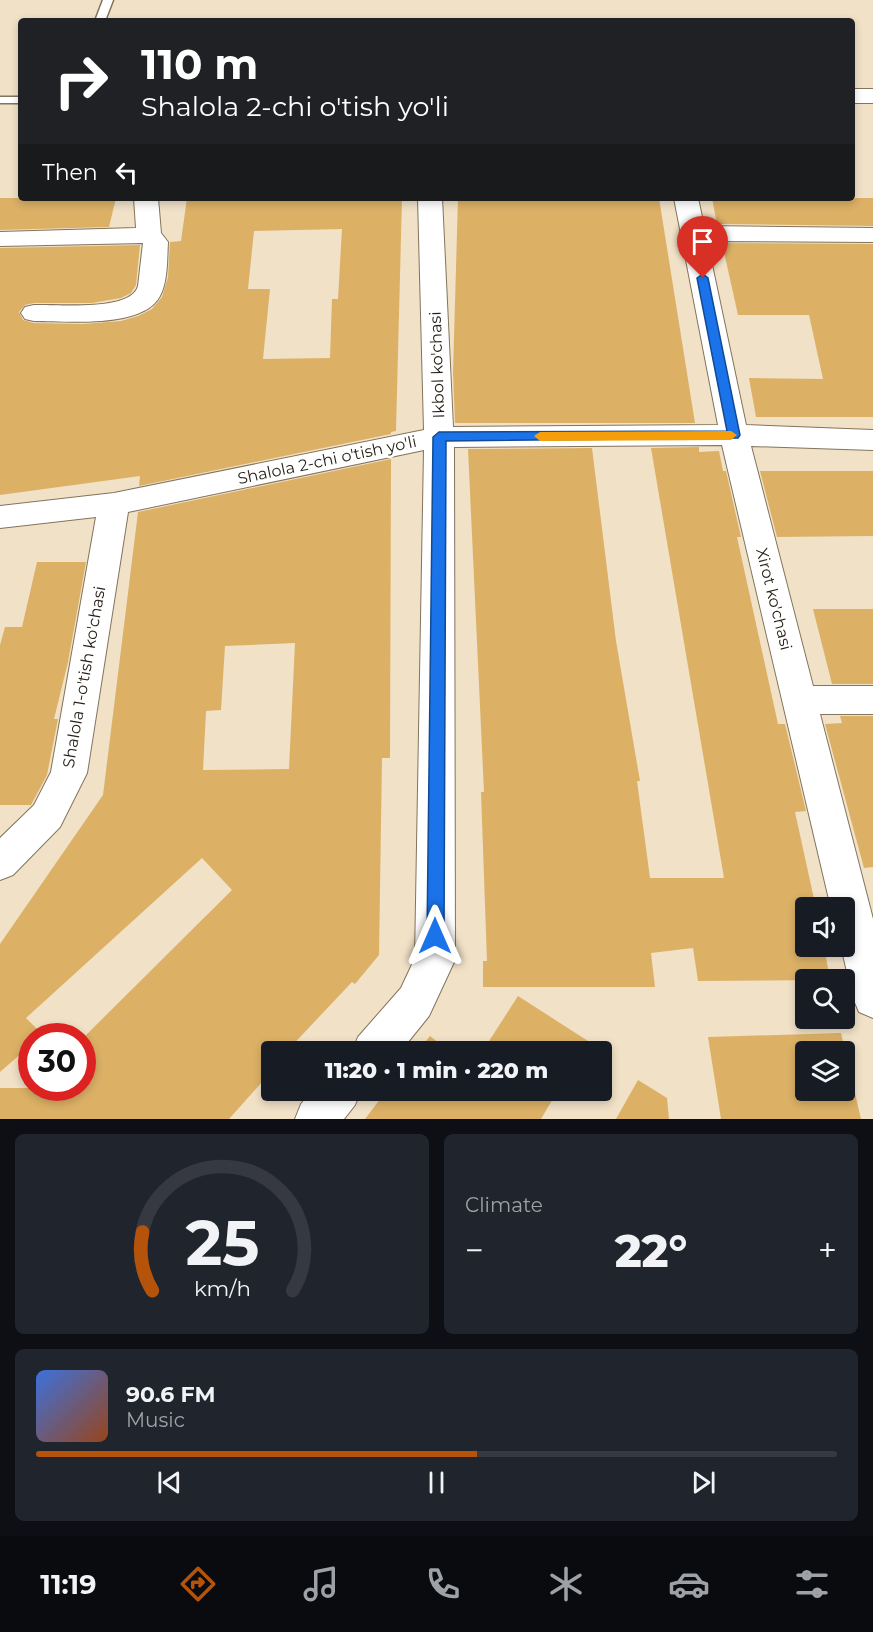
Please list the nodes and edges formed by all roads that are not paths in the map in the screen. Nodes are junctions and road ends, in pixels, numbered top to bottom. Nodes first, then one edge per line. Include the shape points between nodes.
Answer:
1 (108, 0) edge
2 (101, 18) edge
3 (855, 96) edge
4 (873, 96) edge
5 (0, 100) edge
6 (18, 100) edge
7 (146, 201) edge
8 (430, 201) edge
9 (687, 201) edge
10 (694, 233) junction
11 (149, 235) junction
12 (873, 235) edge
13 (0, 239) edge
14 (34, 313) dead end
15 (734, 435) junction
16 (439, 437) junction
17 (873, 440) edge
18 (114, 504) junction
19 (0, 517) edge
20 (799, 700) junction
21 (873, 700) edge
22 (0, 863) edge
23 (873, 998) edge
24 (382, 1041) edge
25 (331, 1101) edge
26 (316, 1119) edge

1 - 2 lane
3 - 4 street
5 - 6 lane
7 - 11 street
8 - 16 street, Ikbol ko'chasi
9 - 10 street, Xirot ko'chasi
10 - 12 street
10 - 15 street, Xirot ko'chasi
11 - 13 street
11 - 14 street via 156,242 148,296 138,305 115,311
15 - 16 street, Shalola 2-chi o'tish yo'li
15 - 17 street, Shalola 2-chi o'tish yo'li
15 - 20 street, Xirot ko'chasi
16 - 18 street, Shalola 2-chi o'tish yo'li
16 - 24 street, Ikbol ko'chasi via 435,960 415,1002
18 - 19 street, Shalola 2-chi o'tish yo'li
18 - 22 street, Shalola 1-o'tish ko'chasi via 69,772 48,816
20 - 21 street
20 - 23 street, Xirot ko'chasi
25 - 26 street

